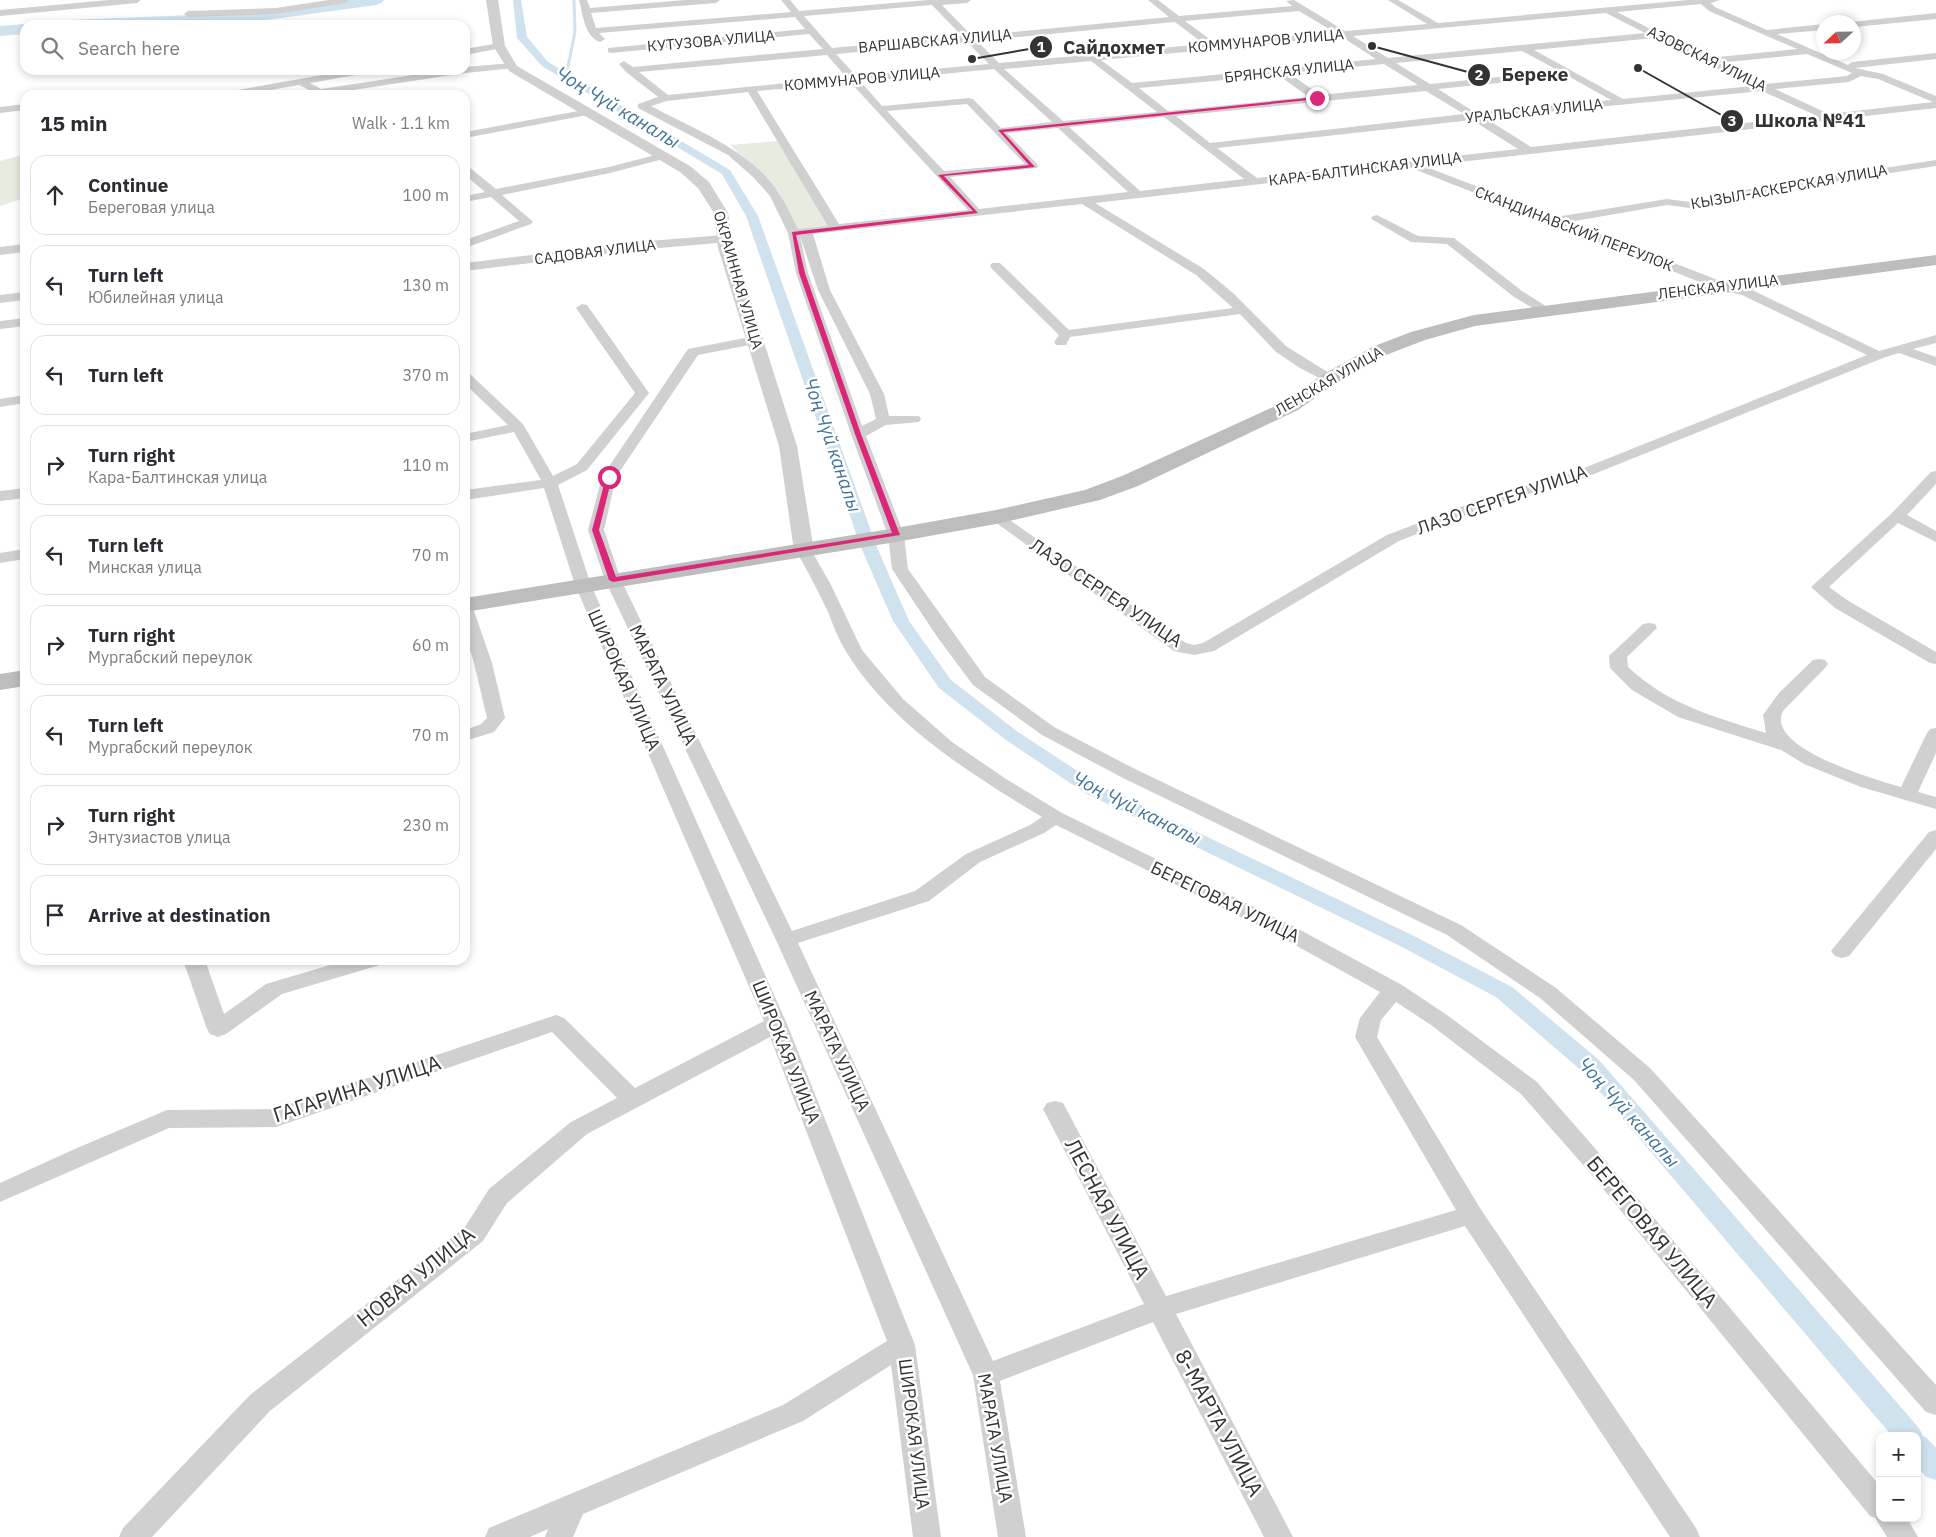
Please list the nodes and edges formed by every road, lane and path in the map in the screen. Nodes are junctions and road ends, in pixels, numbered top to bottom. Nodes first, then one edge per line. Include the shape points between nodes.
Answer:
1 (137, 0) edge
2 (345, 0) edge
3 (492, 0) edge
4 (584, 0) edge
5 (716, 0) edge
6 (785, 0) edge
7 (967, 0) edge
8 (1152, 0) edge
9 (1288, 0) edge
10 (1392, 0) edge
11 (1585, 0) edge
12 (1704, 0) edge
13 (1716, 0) edge
14 (934, 1) edge
15 (199, 4) dead end
16 (1300, 8) junction
17 (1607, 10) junction
18 (586, 11) junction
19 (0, 13) edge
20 (796, 14) junction
21 (1936, 16) edge
22 (1177, 19) junction
23 (1861, 23) edge
24 (1437, 26) junction
25 (1816, 28) edge
26 (592, 31) junction
27 (811, 31) junction
28 (1767, 33) junction
29 (1345, 34) junction
30 (1656, 35) junction
31 (969, 38) junction
32 (499, 46) junction
33 (1212, 46) junction
34 (1522, 47) junction
35 (611, 50) junction
36 (1808, 50) junction
37 (470, 51) edge
38 (827, 51) junction
39 (1936, 56) edge
40 (1092, 57) junction
41 (1386, 61) junction
42 (1706, 61) junction
43 (512, 66) junction
44 (1844, 66) junction
45 (997, 67) junction
46 (470, 70) edge
47 (629, 70) junction
48 (1281, 72) junction
49 (1570, 73) junction
50 (1859, 73) junction
51 (339, 75) edge
52 (432, 75) edge
53 (852, 80) junction
54 (300, 82) junction
55 (1130, 86) junction
56 (1427, 87) junction
57 (1762, 88) junction
58 (751, 89) junction
59 (255, 90) edge
60 (316, 90) edge
61 (333, 90) edge
62 (666, 98) junction
63 (1317, 98) junction
64 (1936, 100) edge
65 (1622, 102) junction
66 (1936, 105) edge
67 (20, 108) edge
68 (879, 109) junction
69 (0, 110) edge
70 (589, 112) junction
71 (1165, 114) junction
72 (1828, 117) junction
73 (1475, 118) junction
74 (1062, 124) junction
75 (999, 131) junction
76 (470, 134) edge
77 (1208, 146) junction
78 (1528, 150) junction
79 (663, 156) junction
80 (1407, 163) junction
81 (1936, 163) edge
82 (470, 173) edge
83 (940, 175) junction
84 (1255, 182) junction
85 (493, 194) junction
86 (1137, 194) junction
87 (470, 198) edge
88 (1083, 200) junction
89 (976, 212) junction
90 (1377, 218) dead end
91 (1554, 222) junction
92 (836, 228) junction
93 (800, 232) junction
94 (724, 239) junction
95 (470, 242) edge
96 (20, 249) edge
97 (0, 251) edge
98 (1936, 260) edge
99 (470, 266) edge
100 (996, 266) dead end
101 (1724, 287) junction
102 (20, 297) edge
103 (0, 299) edge
104 (582, 308) dead end
105 (1243, 310) junction
106 (1546, 310) junction
107 (20, 323) edge
108 (0, 325) edge
109 (755, 340) junction
110 (1936, 340) edge
111 (1900, 349) junction
112 (1878, 355) junction
113 (1936, 362) edge
114 (1329, 379) junction
115 (470, 382) edge
116 (20, 400) edge
117 (0, 403) edge
118 (914, 419) dead end
119 (883, 422) junction
120 (518, 427) junction
121 (858, 434) junction
122 (470, 437) edge
123 (1936, 475) edge
124 (550, 484) junction
125 (20, 494) edge
126 (470, 494) edge
127 (0, 496) edge
128 (1897, 516) junction
129 (996, 517) junction
130 (891, 536) junction
131 (1936, 537) edge
132 (808, 550) junction
133 (20, 555) edge
134 (0, 558) edge
135 (613, 580) junction
136 (582, 585) junction
137 (470, 606) edge
138 (470, 623) edge
139 (1649, 628) dead end
140 (1936, 659) edge
141 (482, 663) junction
142 (1819, 664) dead end
143 (470, 665) edge
144 (1936, 733) edge
145 (470, 735) edge
146 (1784, 745) junction
147 (1906, 794) junction
148 (1936, 802) edge
149 (1046, 823) junction
150 (1936, 836) edge
151 (786, 940) junction
152 (1842, 951) dead end
153 (196, 965) edge
154 (355, 965) edge
155 (1394, 990) junction
156 (776, 1024) junction
157 (633, 1100) junction
158 (1055, 1109) dead end
159 (0, 1193) edge
160 (1471, 1215) junction
161 (1159, 1309) junction
162 (902, 1345) junction
163 (986, 1375) junction
164 (1936, 1404) edge
165 (1876, 1502) edge
166 (573, 1505) junction
167 (1892, 1522) edge
168 (133, 1537) edge
169 (499, 1537) edge
170 (559, 1537) edge
171 (927, 1537) edge
172 (1012, 1537) edge
173 (1278, 1537) edge
174 (1686, 1537) edge
175 (1904, 1537) edge

1 - 19 street
2 - 15 street via 276,11 188,14
3 - 32 street, ОКРАИННАЯ УЛИЦА
4 - 18 street
5 - 18 street
6 - 20 street
7 - 14 street
8 - 22 street
9 - 16 street
10 - 24 street
11 - 17 street, АЗОВСКАЯ УЛИЦА
12 - 13 street, КОММУНАРОВ УЛИЦА
12 - 17 street, КОММУНАРОВ УЛИЦА
12 - 28 street via 1712,8
14 - 20 street
14 - 31 street
16 - 22 street, ВАРШАВСКАЯ УЛИЦА
16 - 29 street
17 - 24 street, КОММУНАРОВ УЛИЦА
17 - 30 street, АЗОВСКАЯ УЛИЦА
18 - 26 street
20 - 26 street
20 - 27 street
21 - 23 street
22 - 31 street, ВАРШАВСКАЯ УЛИЦА
22 - 33 street
24 - 29 street, КОММУНАРОВ УЛИЦА
25 - 28 street
26 - 35 street
27 - 35 street, КУТУЗОВА УЛИЦА
27 - 38 street
28 - 36 street
29 - 33 street, КОММУНАРОВ УЛИЦА
29 - 41 street
30 - 34 street, БРЯНСКАЯ УЛИЦА
30 - 42 street, АЗОВСКАЯ УЛИЦА
31 - 38 street, ВАРШАВСКАЯ УЛИЦА
31 - 45 street
32 - 37 street
32 - 43 street, ОКРАИННАЯ УЛИЦА
33 - 40 street, КОММУНАРОВ УЛИЦА
34 - 41 street, БРЯНСКАЯ УЛИЦА
34 - 49 street
35 - 47 street
36 - 42 street
36 - 44 street
38 - 47 street, ВАРШАВСКАЯ УЛИЦА
38 - 53 street
39 - 44 street
40 - 45 street, КОММУНАРОВ УЛИЦА
40 - 55 street
41 - 48 street, БРЯНСКАЯ УЛИЦА
41 - 56 street
42 - 57 street, АЗОВСКАЯ УЛИЦА
43 - 46 street
43 - 70 street, ОКРАИННАЯ УЛИЦА
44 - 50 street
45 - 53 street, КОММУНАРОВ УЛИЦА
45 - 74 street
47 - 62 street
48 - 55 street, БРЯНСКАЯ УЛИЦА
48 - 63 street
49 - 56 street
49 - 65 street
50 - 57 street, УРАЛЬСКАЯ УЛИЦА via 1848,79
50 - 64 street via 1880,76
51 - 54 street
52 - 61 street
53 - 58 street, КОММУНАРОВ УЛИЦА
53 - 68 street
54 - 59 street
54 - 60 street
55 - 71 street
56 - 63 street
56 - 73 street
57 - 65 street, УРАЛЬСКАЯ УЛИЦА
57 - 72 street, АЗОВСКАЯ УЛИЦА
58 - 62 street, КОММУНАРОВ УЛИЦА
58 - 92 street
62 - 93 street, КОММУНАРОВ УЛИЦА via 642,106 732,153 758,175
63 - 71 street
65 - 73 street, УРАЛЬСКАЯ УЛИЦА
66 - 72 street, КАРА-БАЛТИНСКАЯ УЛИЦА
67 - 69 street
68 - 75 street via 969,101
68 - 83 street
70 - 76 street
70 - 79 street, ОКРАИННАЯ УЛИЦА
71 - 74 street
71 - 77 street
72 - 78 street, КАРА-БАЛТИНСКАЯ УЛИЦА
73 - 77 street, УРАЛЬСКАЯ УЛИЦА
73 - 78 street
74 - 75 street
74 - 86 street
75 - 83 street via 1033,166
77 - 84 street
78 - 80 street, КАРА-БАЛТИНСКАЯ УЛИЦА
79 - 85 street
79 - 94 street, ОКРАИННАЯ УЛИЦА via 704,185 721,213
80 - 84 street, КАРА-БАЛТИНСКАЯ УЛИЦА
80 - 91 street, СКАНДИНАВСКИЙ ПЕРЕУЛОК
81 - 91 street, КЫЗЫЛ-АСКЕРСКАЯ УЛИЦА via 1755,191 1690,205 1667,202
82 - 85 street
83 - 89 street
84 - 86 street, КАРА-БАЛТИНСКАЯ УЛИЦА
85 - 87 street
85 - 95 street via 527,222
86 - 88 street, КАРА-БАЛТИНСКАЯ УЛИЦА
88 - 89 street, КАРА-БАЛТИНСКАЯ УЛИЦА
88 - 105 street via 1200,272
89 - 92 street, КАРА-БАЛТИНСКАЯ УЛИЦА
90 - 106 street via 1415,239 1450,242 1518,294
91 - 101 street, СКАНДИНАВСКИЙ ПЕРЕУЛОК
92 - 93 street, КАРА-БАЛТИНСКАЯ УЛИЦА
93 - 119 street via 824,290 877,394
93 - 121 street via 802,273
94 - 99 street, САДОВАЯ УЛИЦА
94 - 109 street, ОКРАИННАЯ УЛИЦА
96 - 97 street
98 - 101 main road, ЛЕНСКАЯ УЛИЦА
100 - 105 street via 1064,338
101 - 106 main road, ЛЕНСКАЯ УЛИЦА
101 - 112 street, СКАНДИНАВСКИЙ ПЕРЕУЛОК via 1746,292
102 - 103 street
104 - 124 street via 642,394 582,467
105 - 114 street via 1281,349
106 - 114 main road, ЛЕНСКАЯ УЛИЦА via 1474,321 1418,336 1379,351
107 - 108 street
109 - 132 street, ОКРАИННАЯ УЛИЦА via 788,446
109 - 135 street via 693,352 609,477 596,530
110 - 111 street, ЛАЗО СЕРГЕЯ УЛИЦА
111 - 112 street, ЛАЗО СЕРГЕЯ УЛИЦА
111 - 113 street
112 - 129 street, ЛАЗО СЕРГЕЯ УЛИЦА via 1579,475 1492,500 1392,538 1208,647 1194,650 1180,647
114 - 129 main road, ЛЕНСКАЯ УЛИЦА via 1291,406 1130,481 1092,495
115 - 120 street, ШИРОКАЯ УЛИЦА
116 - 117 street
118 - 119 street
119 - 121 street
120 - 122 street
120 - 124 street, ШИРОКАЯ УЛИЦА
121 - 130 street
123 - 128 street
124 - 126 street
124 - 136 street, ШИРОКАЯ УЛИЦА
125 - 127 street
128 - 131 street
128 - 140 street via 1819,588
129 - 130 main road, ЛЕНСКАЯ УЛИЦА
130 - 132 main road, ЛЕНСКАЯ УЛИЦА
130 - 164 street via 900,569 979,682 1048,731 1130,774 1454,930 1548,993 1642,1074
132 - 135 main road, ЛЕНСКАЯ УЛИЦА
132 - 149 street, БЕРЕГОВАЯ УЛИЦА via 855,651 888,691 927,733
133 - 134 street
135 - 136 main road, ЛЕНСКАЯ УЛИЦА
135 - 151 street, МАРАТА УЛИЦА
136 - 137 main road, ЛЕНСКАЯ УЛИЦА
136 - 156 street, ШИРОКАЯ УЛИЦА
138 - 141 street
139 - 146 street via 1618,656 1619,668 1638,686 1684,713
141 - 143 street
141 - 145 street via 496,718 494,723
142 - 146 street via 1772,716 1772,726
144 - 147 street
146 - 147 street via 1804,759
147 - 148 street
149 - 151 street via 973,858 922,896
149 - 155 street, БЕРЕГОВАЯ УЛИЦА via 1284,930
150 - 152 street
151 - 163 street, МАРАТА УЛИЦА
153 - 154 street via 218,1029 274,989
155 - 160 street via 1371,1018 1366,1037
155 - 165 street, БЕРЕГОВАЯ УЛИЦА via 1529,1088
156 - 157 street, НОВАЯ УЛИЦА
156 - 162 street, ШИРОКАЯ УЛИЦА
157 - 159 street, ГАГАРИНА УЛИЦА via 556,1023 276,1118 167,1118
157 - 168 street, НОВАЯ УЛИЦА via 579,1128 498,1196 474,1234 260,1403
158 - 161 street, ЛЕСНАЯ УЛИЦА
160 - 161 street
160 - 174 street
161 - 163 street
161 - 173 street, 8-МАРТА УЛИЦА
162 - 166 street via 793,1413
162 - 171 street, ШИРОКАЯ УЛИЦА
163 - 172 street, МАРАТА УЛИЦА
166 - 169 street
166 - 170 street
167 - 175 street

